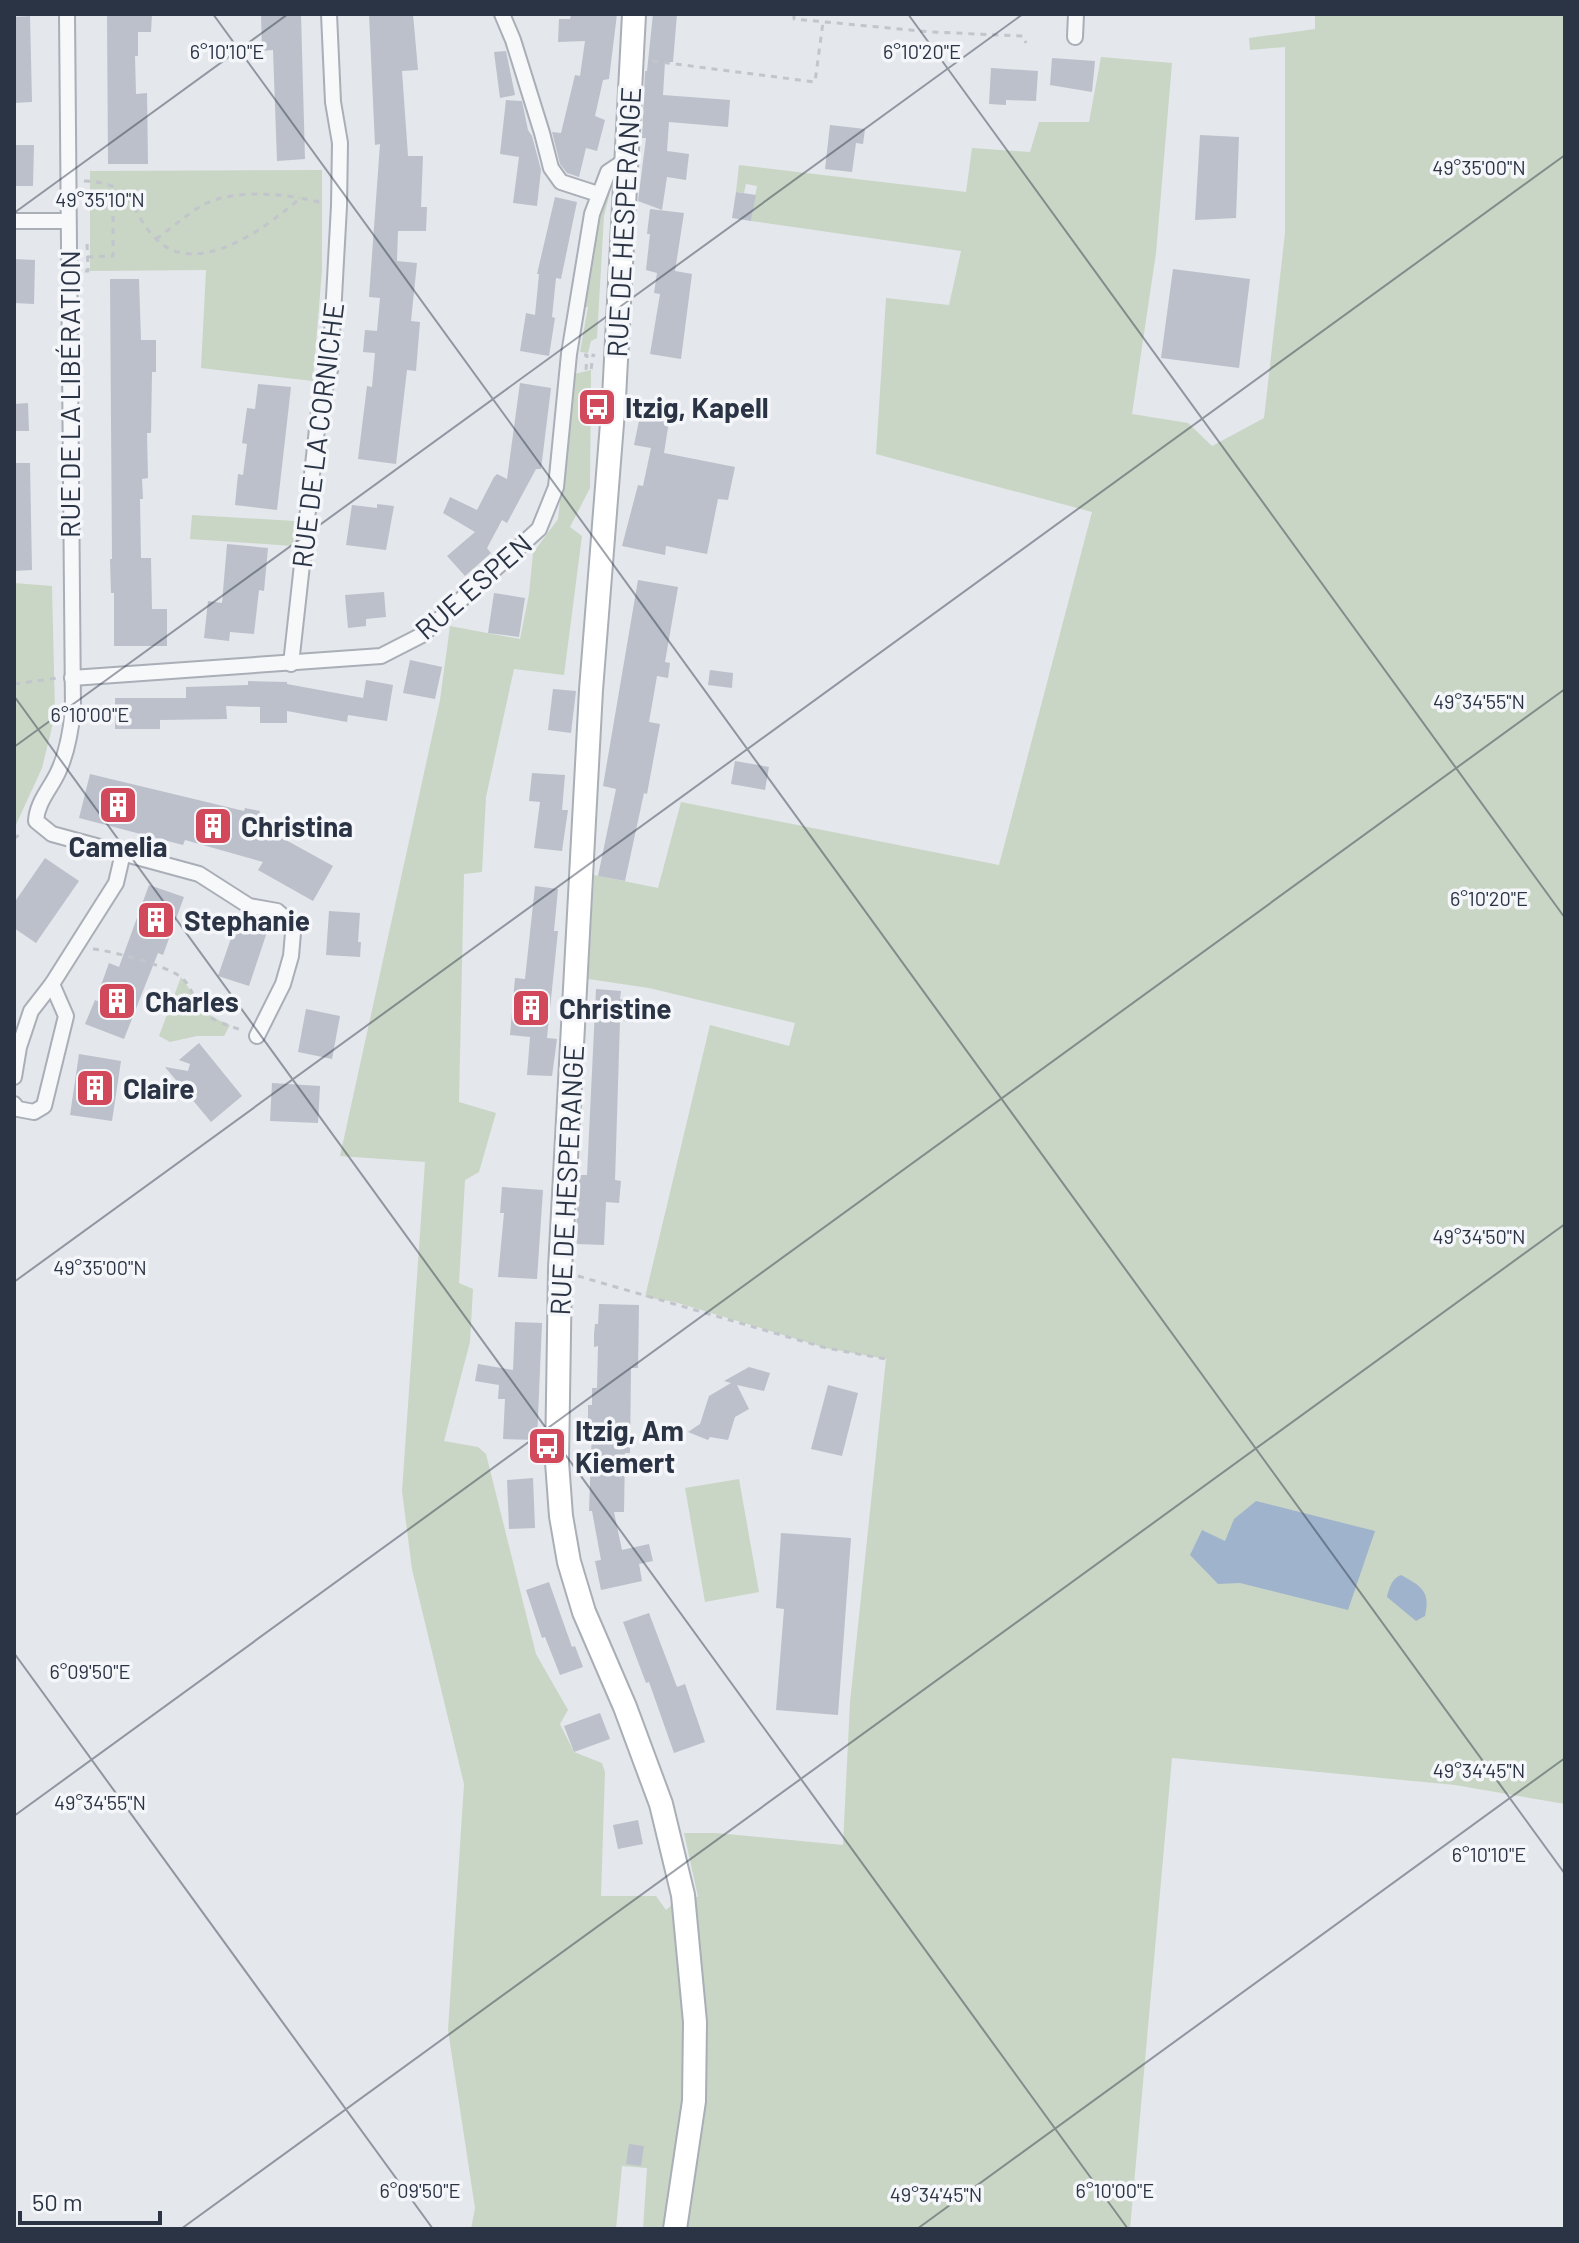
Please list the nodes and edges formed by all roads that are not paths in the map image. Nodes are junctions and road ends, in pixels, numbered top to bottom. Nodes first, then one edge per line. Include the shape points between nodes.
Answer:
1 (67, 14) edge
2 (329, 14) edge
3 (502, 14) edge
4 (634, 14) edge
5 (1076, 14) edge
6 (1075, 37) dead end
7 (626, 160) junction
8 (598, 194) junction
9 (14, 221) edge
10 (68, 221) junction
11 (291, 664) junction
12 (72, 678) junction
13 (123, 853) junction
14 (52, 984) junction
15 (257, 1036) road end
16 (14, 1077) edge
17 (14, 1104) edge
18 (675, 2229) edge

1 - 10 street, RUE DE LA LIBÉRATION
2 - 11 street, RUE DE LA CORNICHE via 340,143 330,370 319,411
3 - 8 street via 551,168 561,182
4 - 7 main road, RUE DE HESPERANGE
5 - 6 street
7 - 8 street, RUE ESPEN via 608,172
7 - 18 main road, RUE DE HESPERANGE via 560,1269 557,1462 569,1562 661,1804 683,1895 695,2022 694,2085
8 - 11 street, RUE ESPEN via 569,354 556,487 539,529 422,635 381,656
9 - 10 street
10 - 12 street, RUE DE LA LIBÉRATION
11 - 12 street, RUE ESPEN
12 - 13 street, RUE DE LA LIBÉRATION via 70,740 36,810 36,821 52,834
13 - 14 street via 116,883
13 - 15 street via 199,874 249,906 277,911 287,920 293,933 291,956
14 - 16 street via 31,1011
14 - 17 street via 66,1016 44,1106 34,1112

